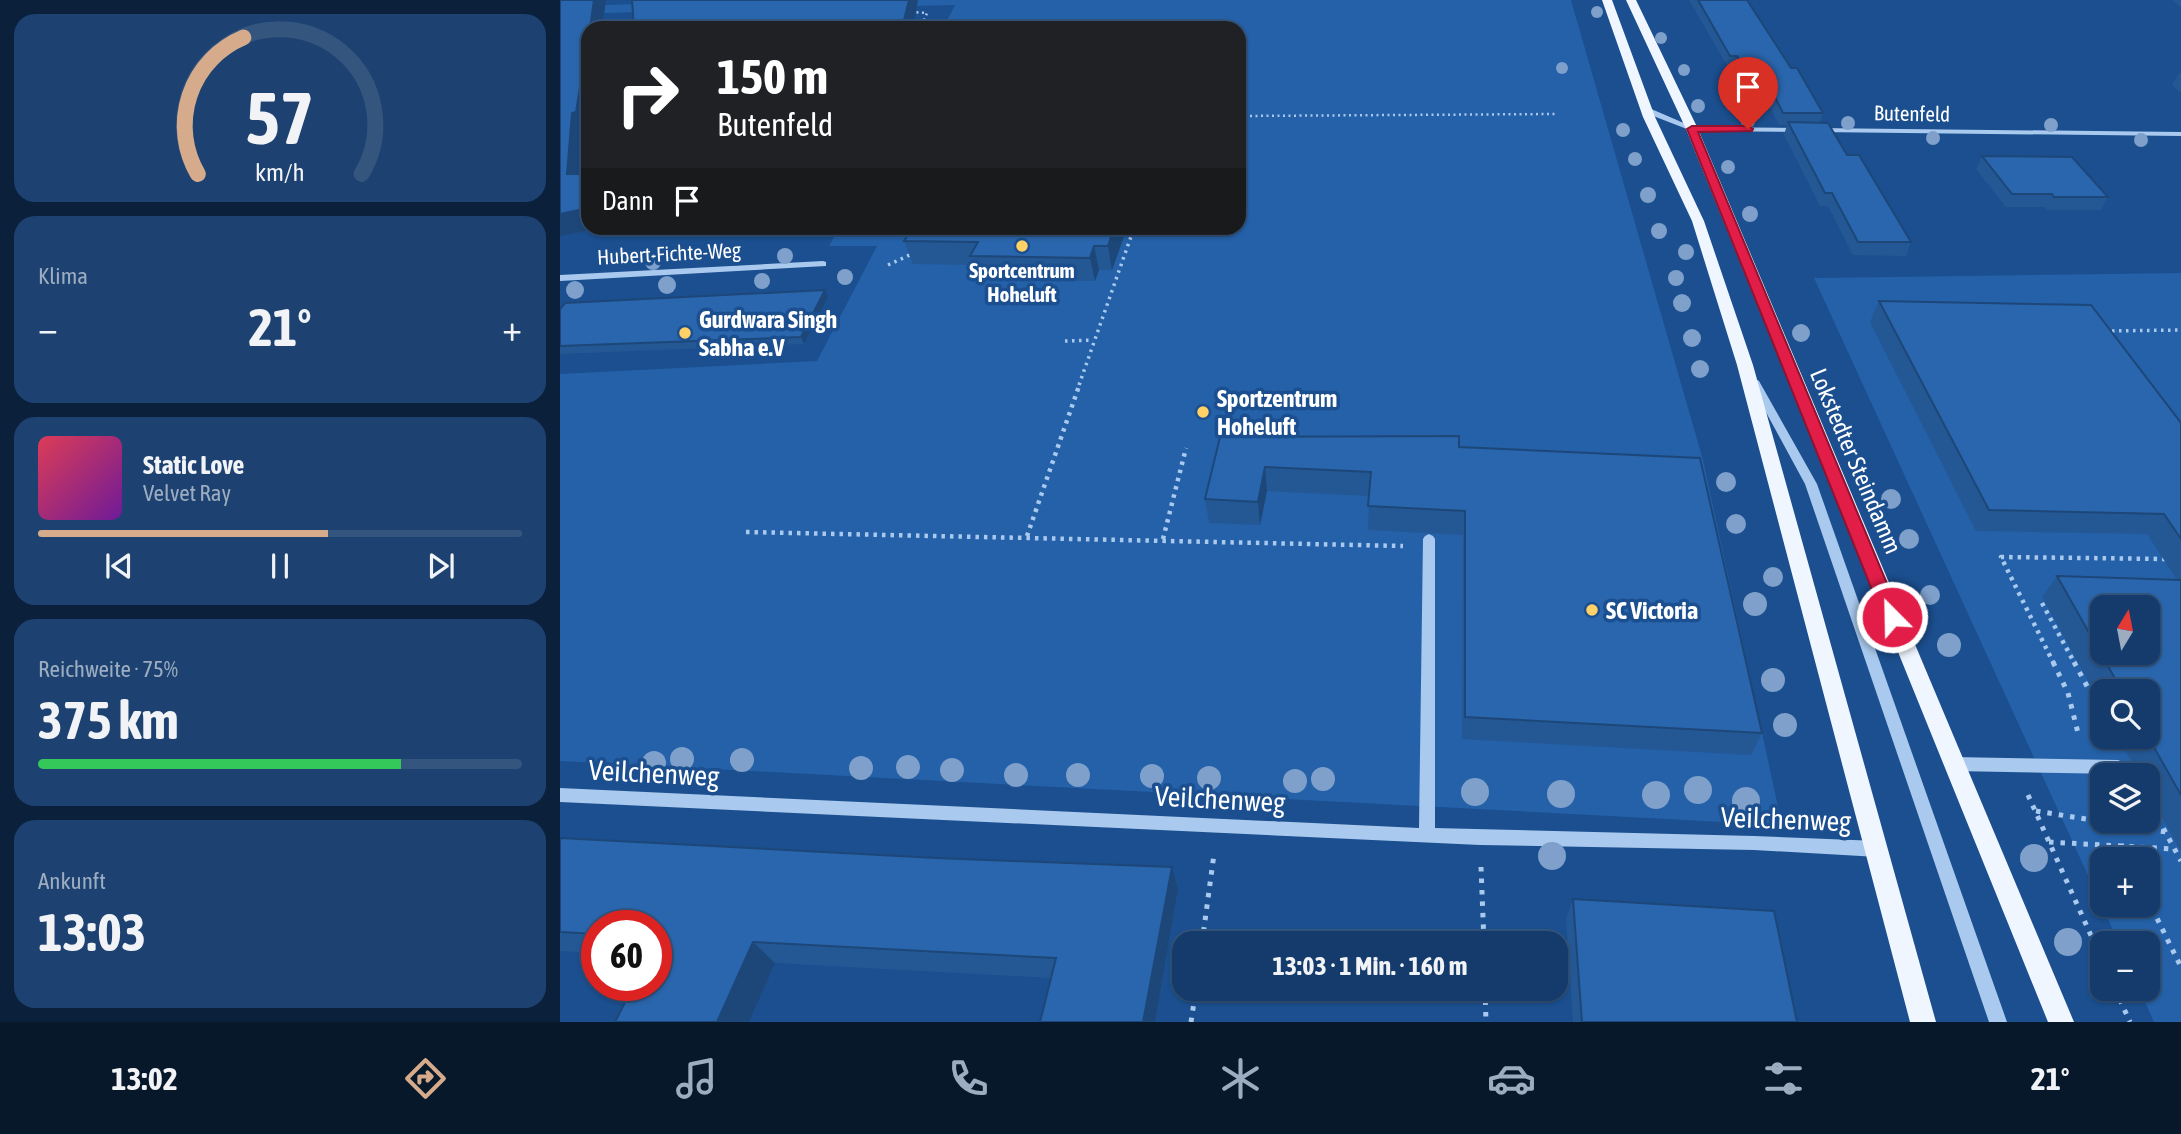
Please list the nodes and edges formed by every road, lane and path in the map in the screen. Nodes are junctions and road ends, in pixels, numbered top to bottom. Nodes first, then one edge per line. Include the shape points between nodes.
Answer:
1 (1606, 0) edge
2 (1631, 0) edge
3 (908, 12) edge
4 (647, 19) edge
5 (631, 21) edge
6 (924, 21) edge
7 (1646, 110) junction
8 (1556, 114) dead end
9 (1246, 116) edge
10 (1692, 129) junction
11 (2181, 134) edge
12 (1131, 235) edge
13 (918, 246) edge
14 (823, 264) dead end
15 (888, 265) dead end
16 (560, 278) edge
17 (2181, 330) edge
18 (2100, 331) edge
19 (1093, 340) junction
20 (1065, 341) dead end
21 (1745, 365) junction
22 (1186, 448) dead end
23 (746, 532) dead end
24 (1027, 536) junction
25 (1429, 538) edge
26 (1163, 539) junction
27 (1408, 546) dead end
28 (2181, 559) edge
29 (2042, 603) dead end
30 (2090, 692) edge
31 (2079, 738) dead end
32 (1953, 764) junction
33 (2014, 765) junction
34 (2090, 766) edge
35 (560, 795) edge
36 (2035, 811) junction
37 (2160, 819) edge
38 (1218, 825) junction
39 (1427, 835) junction
40 (2170, 836) junction
41 (1480, 838) junction
42 (2049, 842) junction
43 (2121, 844) junction
44 (2122, 847) edge
45 (1878, 849) junction
46 (2174, 849) junction
47 (2181, 861) edge
48 (2156, 917) edge
49 (1204, 931) edge
50 (1483, 931) edge
51 (2090, 933) edge
52 (2181, 967) edge
53 (1194, 1001) edge
54 (1485, 1001) edge
55 (2120, 1001) edge
56 (1191, 1022) edge
57 (1486, 1022) edge
58 (1923, 1022) edge
59 (1998, 1022) edge
60 (2062, 1022) edge
61 (2130, 1022) edge

1 - 7 main road
2 - 10 main road, Lokstedter Steindamm
3 - 6 path via 927,13
4 - 5 path
7 - 10 street, Butenfeld
7 - 21 main road via 1698,221
8 - 9 path
10 - 11 street, Butenfeld
10 - 32 main road, Lokstedter Steindamm
12 - 19 path
13 - 15 path via 912,255
14 - 16 street, Hubert-Fichte-Weg
17 - 18 path
19 - 20 path
19 - 24 path
21 - 45 main road
21 - 59 street via 1811,484
22 - 26 path
23 - 24 path
24 - 26 path
25 - 39 street
26 - 27 path
28 - 31 path via 2001,558 2068,693
29 - 30 path
32 - 33 lane
32 - 60 main road, Lokstedter Steindamm
33 - 34 lane
33 - 36 path
35 - 38 street, Veilchenweg
36 - 40 path
36 - 42 path
37 - 40 path
38 - 39 street, Veilchenweg
38 - 49 path
39 - 41 street, Veilchenweg
40 - 46 path
41 - 45 street, Veilchenweg
41 - 50 path
42 - 43 path
42 - 51 path
43 - 44 path
43 - 46 path
45 - 58 main road
46 - 47 path
48 - 52 path
53 - 56 path
54 - 57 path
55 - 61 path

